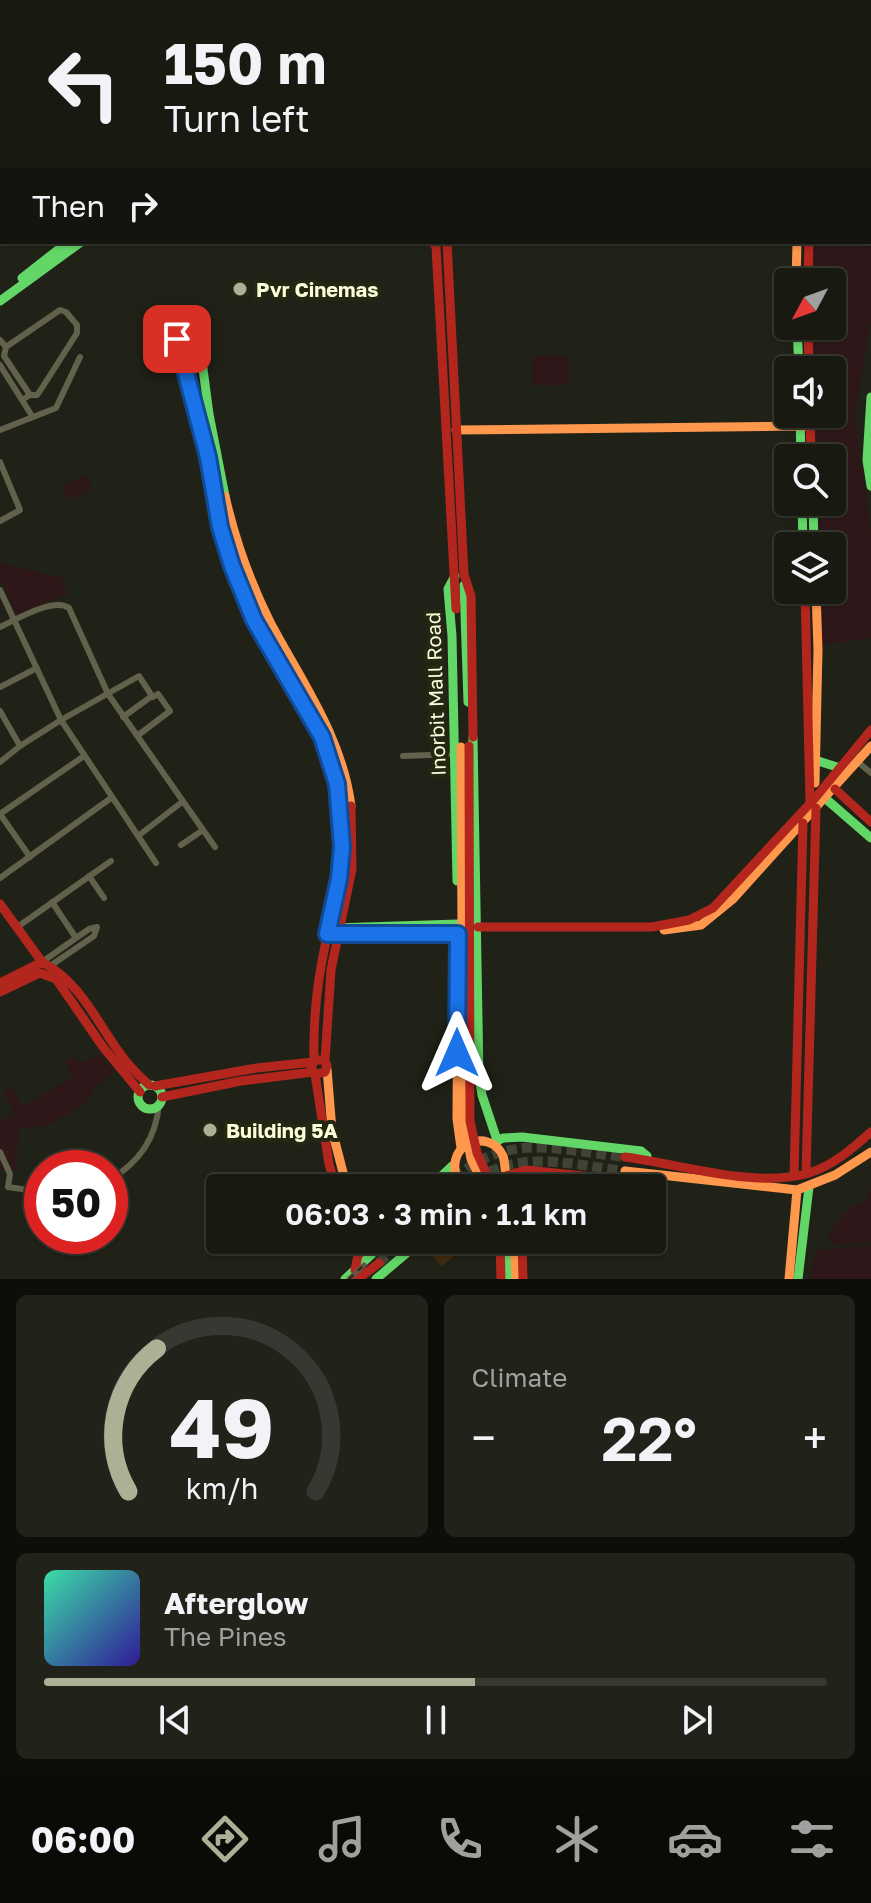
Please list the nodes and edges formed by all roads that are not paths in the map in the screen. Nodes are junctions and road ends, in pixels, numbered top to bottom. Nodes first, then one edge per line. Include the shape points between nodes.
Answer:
1 (65, 244) edge
2 (78, 244) edge
3 (436, 244) edge
4 (447, 244) edge
5 (797, 244) edge
6 (809, 244) edge
7 (796, 268) edge
8 (808, 268) edge
9 (0, 295) edge
10 (0, 301) edge
11 (0, 340) edge
12 (6, 347) junction
13 (80, 357) dead end
14 (0, 365) edge
15 (30, 395) junction
16 (871, 397) edge
17 (22, 400) junction
18 (32, 416) junction
19 (774, 427) edge
20 (0, 430) edge
21 (456, 430) junction
22 (213, 456) junction
23 (0, 462) edge
24 (871, 486) edge
25 (0, 521) edge
26 (459, 575) junction
27 (0, 590) edge
28 (806, 604) edge
29 (816, 604) edge
30 (14, 621) junction
31 (0, 627) edge
32 (37, 668) junction
33 (0, 687) edge
34 (108, 694) junction
35 (0, 711) edge
36 (324, 712) junction
37 (124, 718) junction
38 (313, 719) junction
39 (61, 720) junction
40 (871, 730) edge
41 (137, 736) junction
42 (20, 746) junction
43 (871, 746) edge
44 (462, 749) junction
45 (84, 756) junction
46 (403, 756) dead end
47 (815, 760) junction
48 (0, 762) edge
49 (858, 762) junction
50 (840, 768) junction
51 (871, 773) edge
52 (835, 789) junction
53 (111, 798) junction
54 (817, 801) junction
55 (182, 802) junction
56 (456, 802) junction
57 (475, 802) junction
58 (0, 814) edge
59 (871, 822) edge
60 (803, 823) junction
61 (203, 830) junction
62 (138, 836) junction
63 (871, 838) edge
64 (181, 845) dead end
65 (215, 847) dead end
66 (30, 857) junction
67 (111, 861) dead end
68 (156, 863) dead end
69 (89, 876) junction
70 (0, 878) edge
71 (743, 882) junction
72 (802, 887) junction
73 (814, 888) junction
74 (104, 898) dead end
75 (52, 902) junction
76 (0, 904) edge
77 (16, 928) junction
78 (458, 929) junction
79 (478, 931) junction
80 (333, 932) junction
81 (76, 938) junction
82 (46, 964) junction
83 (60, 977) junction
84 (0, 983) edge
85 (0, 992) edge
86 (457, 1024) junction
87 (478, 1025) junction
88 (326, 1065) junction
89 (314, 1067) junction
90 (152, 1086) junction
91 (140, 1092) junction
92 (161, 1101) junction
93 (871, 1132) edge
94 (496, 1143) junction
95 (461, 1148) junction
96 (0, 1152) edge
97 (871, 1152) edge
98 (625, 1157) tunnel mouth
99 (652, 1159) junction
100 (452, 1166) junction
101 (128, 1168) edge
102 (625, 1171) tunnel mouth
103 (332, 1174) edge
104 (343, 1174) edge
105 (443, 1174) edge
106 (453, 1174) edge
107 (478, 1174) edge
108 (493, 1174) edge
109 (504, 1174) edge
110 (519, 1174) edge
111 (564, 1174) edge
112 (642, 1174) edge
113 (806, 1174) junction
114 (794, 1176) junction
115 (666, 1177) edge
116 (809, 1187) junction
117 (24, 1189) edge
118 (797, 1190) junction
119 (799, 1224) junction
120 (360, 1254) tunnel mouth
121 (368, 1254) tunnel mouth
122 (405, 1254) edge
123 (500, 1254) edge
124 (508, 1254) edge
125 (515, 1254) edge
126 (522, 1254) edge
127 (358, 1276) edge
128 (345, 1279) edge
129 (367, 1279) edge
130 (376, 1279) edge
131 (501, 1279) edge
132 (509, 1279) edge
133 (516, 1279) edge
134 (523, 1279) edge
135 (789, 1279) edge
136 (798, 1279) edge

1 - 9 main road
2 - 10 main road
3 - 26 main road, Inorbit Mall Road via 449,507
4 - 21 main road, Inorbit Mall Road
5 - 7 main road
6 - 8 main road
11 - 12 street
12 - 15 street via 4,356
12 - 15 street via 60,310 77,325 40,391
13 - 18 street via 58,405
14 - 17 street
15 - 17 street
16 - 24 main road
17 - 18 street
18 - 20 street
19 - 21 main road
21 - 26 main road, Inorbit Mall Road
22 - 22 main road via 177,339 186,329 199,339
22 - 36 main road via 258,599
22 - 38 main road via 220,527 242,592
23 - 25 street via 20,510
26 - 44 main road
26 - 57 main road, Inorbit Mall Road via 471,596
27 - 30 street
28 - 54 main road
29 - 47 main road
30 - 31 street
30 - 32 street
30 - 34 street via 64,604
32 - 33 street
32 - 39 street
34 - 37 street
34 - 37 street via 136,677 142,679 152,696
34 - 39 street
35 - 42 street
36 - 38 main road
36 - 80 main road via 342,758 354,848 348,894
37 - 41 street
37 - 41 street via 157,694 170,710
38 - 80 main road via 337,784 342,818
39 - 42 street
39 - 45 street
40 - 50 main road
41 - 55 street
42 - 48 street
43 - 49 main road
44 - 46 street
44 - 56 main road, Inorbit Mall Road
44 - 107 main road, bridge via 463,1114
44 - 108 main road, bridge via 470,1121 477,1153
45 - 53 street
45 - 58 street
47 - 50 main road
47 - 54 main road
49 - 51 street
49 - 52 main road
50 - 54 main road
52 - 54 main road
52 - 59 main road
53 - 62 street
53 - 66 street
54 - 60 main road
54 - 63 main road
54 - 71 main road
54 - 73 main road
55 - 61 street
55 - 62 street
56 - 57 main road
56 - 78 main road, Inorbit Mall Road
57 - 79 main road, Inorbit Mall Road
58 - 66 street
60 - 71 main road
60 - 72 main road
61 - 64 street
61 - 65 street
62 - 68 street
66 - 70 street
67 - 69 street
69 - 74 street
69 - 75 street
71 - 79 main road via 702,915 671,925
72 - 73 main road
72 - 114 main road
73 - 113 main road
75 - 77 street
75 - 81 street
76 - 77 main road
77 - 82 main road
78 - 80 main road
78 - 86 main road, Inorbit Mall Road
79 - 87 main road, Inorbit Mall Road
80 - 88 main road
80 - 89 main road via 319,976
81 - 82 street
81 - 82 street via 97,927 94,936
82 - 83 main road
82 - 84 main road
83 - 85 main road via 40,973
83 - 90 main road via 128,1065
83 - 91 main road via 103,1047
86 - 87 main road
86 - 95 main road, Inorbit Mall Road
87 - 94 main road, Inorbit Mall Road via 479,1077
88 - 89 main road via 320,1059
88 - 89 main road via 322,1075
88 - 104 main road
89 - 90 main road via 257,1068
89 - 92 main road
89 - 103 main road
90 - 91 main road
90 - 92 main road
91 - 92 main road via 145,1108 155,1108
92 - 101 street via 151,1141
93 - 113 main road via 833,1162
94 - 95 main road via 480,1140
94 - 99 main road via 526,1139 641,1151
94 - 109 main road, Inorbit Mall Road via 506,1164
95 - 100 main road
96 - 117 street via 10,1174 8,1187
97 - 116 main road
98 - 99 main road
99 - 114 main road via 762,1178
100 - 105 main road
100 - 106 main road
102 - 112 main road
110 - 111 main road
113 - 114 main road
115 - 118 main road
116 - 118 main road
116 - 119 main road
118 - 119 main road
119 - 135 main road
119 - 136 main road
120 - 127 main road
121 - 127 main road
122 - 130 main road
123 - 131 main road
124 - 132 main road
125 - 133 main road
126 - 134 main road
127 - 128 main road
127 - 129 main road

